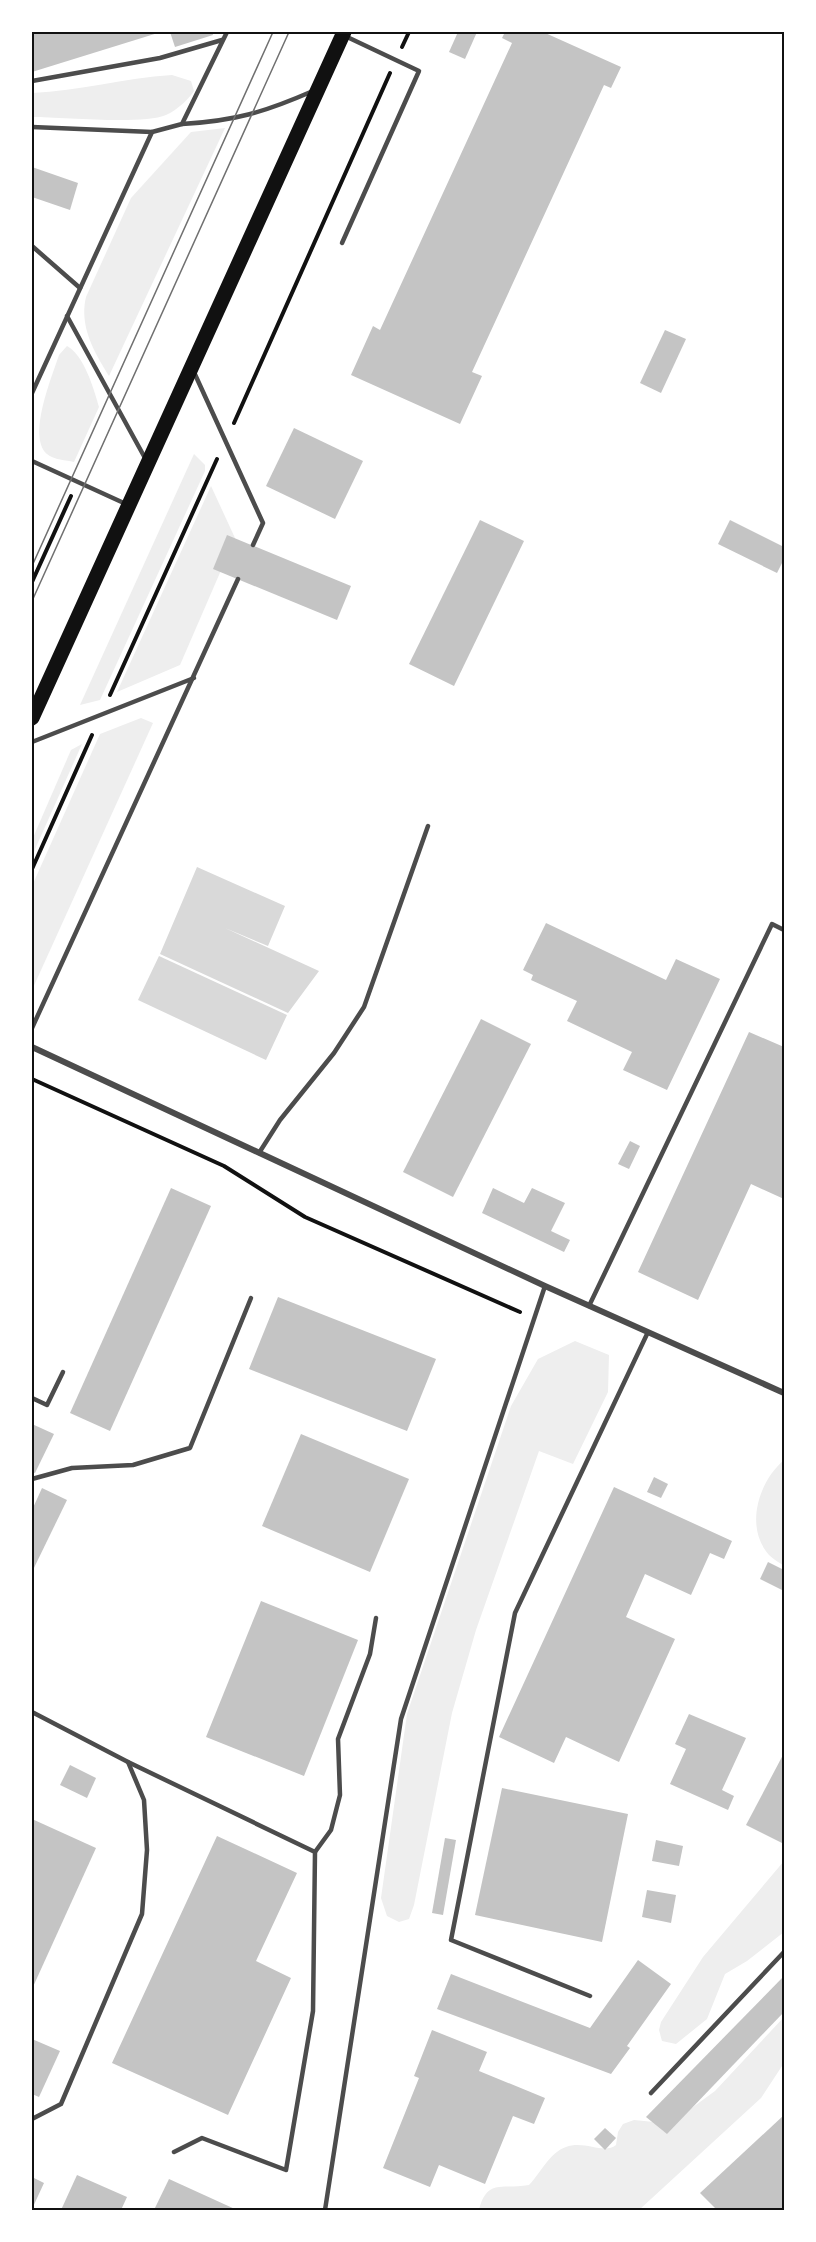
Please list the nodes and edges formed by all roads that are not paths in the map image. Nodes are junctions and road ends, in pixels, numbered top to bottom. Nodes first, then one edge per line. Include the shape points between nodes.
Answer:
1 (227, 32) edge
2 (343, 33) edge
3 (223, 40) junction
4 (32, 81) edge
5 (318, 89) junction
6 (182, 124) junction
7 (32, 127) edge
8 (152, 132) junction
9 (342, 243) dead end
10 (32, 246) edge
11 (80, 288) junction
12 (67, 316) junction
13 (192, 366) junction
14 (32, 393) edge
15 (32, 461) edge
16 (147, 461) junction
17 (126, 504) junction
18 (253, 545) dead end
19 (238, 579) dead end
20 (194, 677) junction
21 (32, 718) edge
22 (32, 742) edge
23 (428, 826) dead end
24 (784, 930) edge
25 (32, 1028) edge
26 (32, 1047) edge
27 (260, 1153) junction
28 (544, 1286) junction
29 (251, 1298) dead end
30 (589, 1306) junction
31 (648, 1332) junction
32 (63, 1372) dead end
33 (784, 1393) edge
34 (32, 1398) edge
35 (32, 1479) edge
36 (376, 1618) dead end
37 (32, 1712) edge
38 (128, 1762) junction
39 (315, 1852) junction
40 (784, 1952) edge
41 (590, 1996) dead end
42 (651, 2093) dead end
43 (32, 2119) edge
44 (174, 2151) dead end
45 (325, 2211) edge

1 - 3 lane
2 - 5 main road
2 - 9 lane via 419,71
3 - 4 lane via 160,58
3 - 6 lane
5 - 6 lane via 242,118
5 - 13 main road
6 - 8 lane
7 - 8 lane
8 - 11 lane
10 - 11 lane
11 - 12 lane
12 - 14 lane
12 - 16 lane
13 - 16 main road
13 - 18 lane via 263,523
15 - 17 lane
16 - 17 main road
17 - 21 main road
19 - 20 lane
20 - 22 lane
20 - 25 lane
23 - 27 lane via 364,1007
24 - 30 lane via 772,924
26 - 27 street
27 - 28 street
28 - 30 street
28 - 45 lane via 401,1719
29 - 35 lane via 190,1448 133,1465 72,1468
30 - 31 street
31 - 33 street
31 - 41 lane via 515,1613 451,1940
32 - 34 lane via 47,1405
36 - 39 lane via 370,1654 338,1739 340,1795 331,1830
37 - 38 lane
38 - 39 lane
38 - 43 lane via 144,1800 147,1851 142,1914 61,2104
39 - 44 lane via 313,2011 286,2170 202,2138
40 - 42 lane

